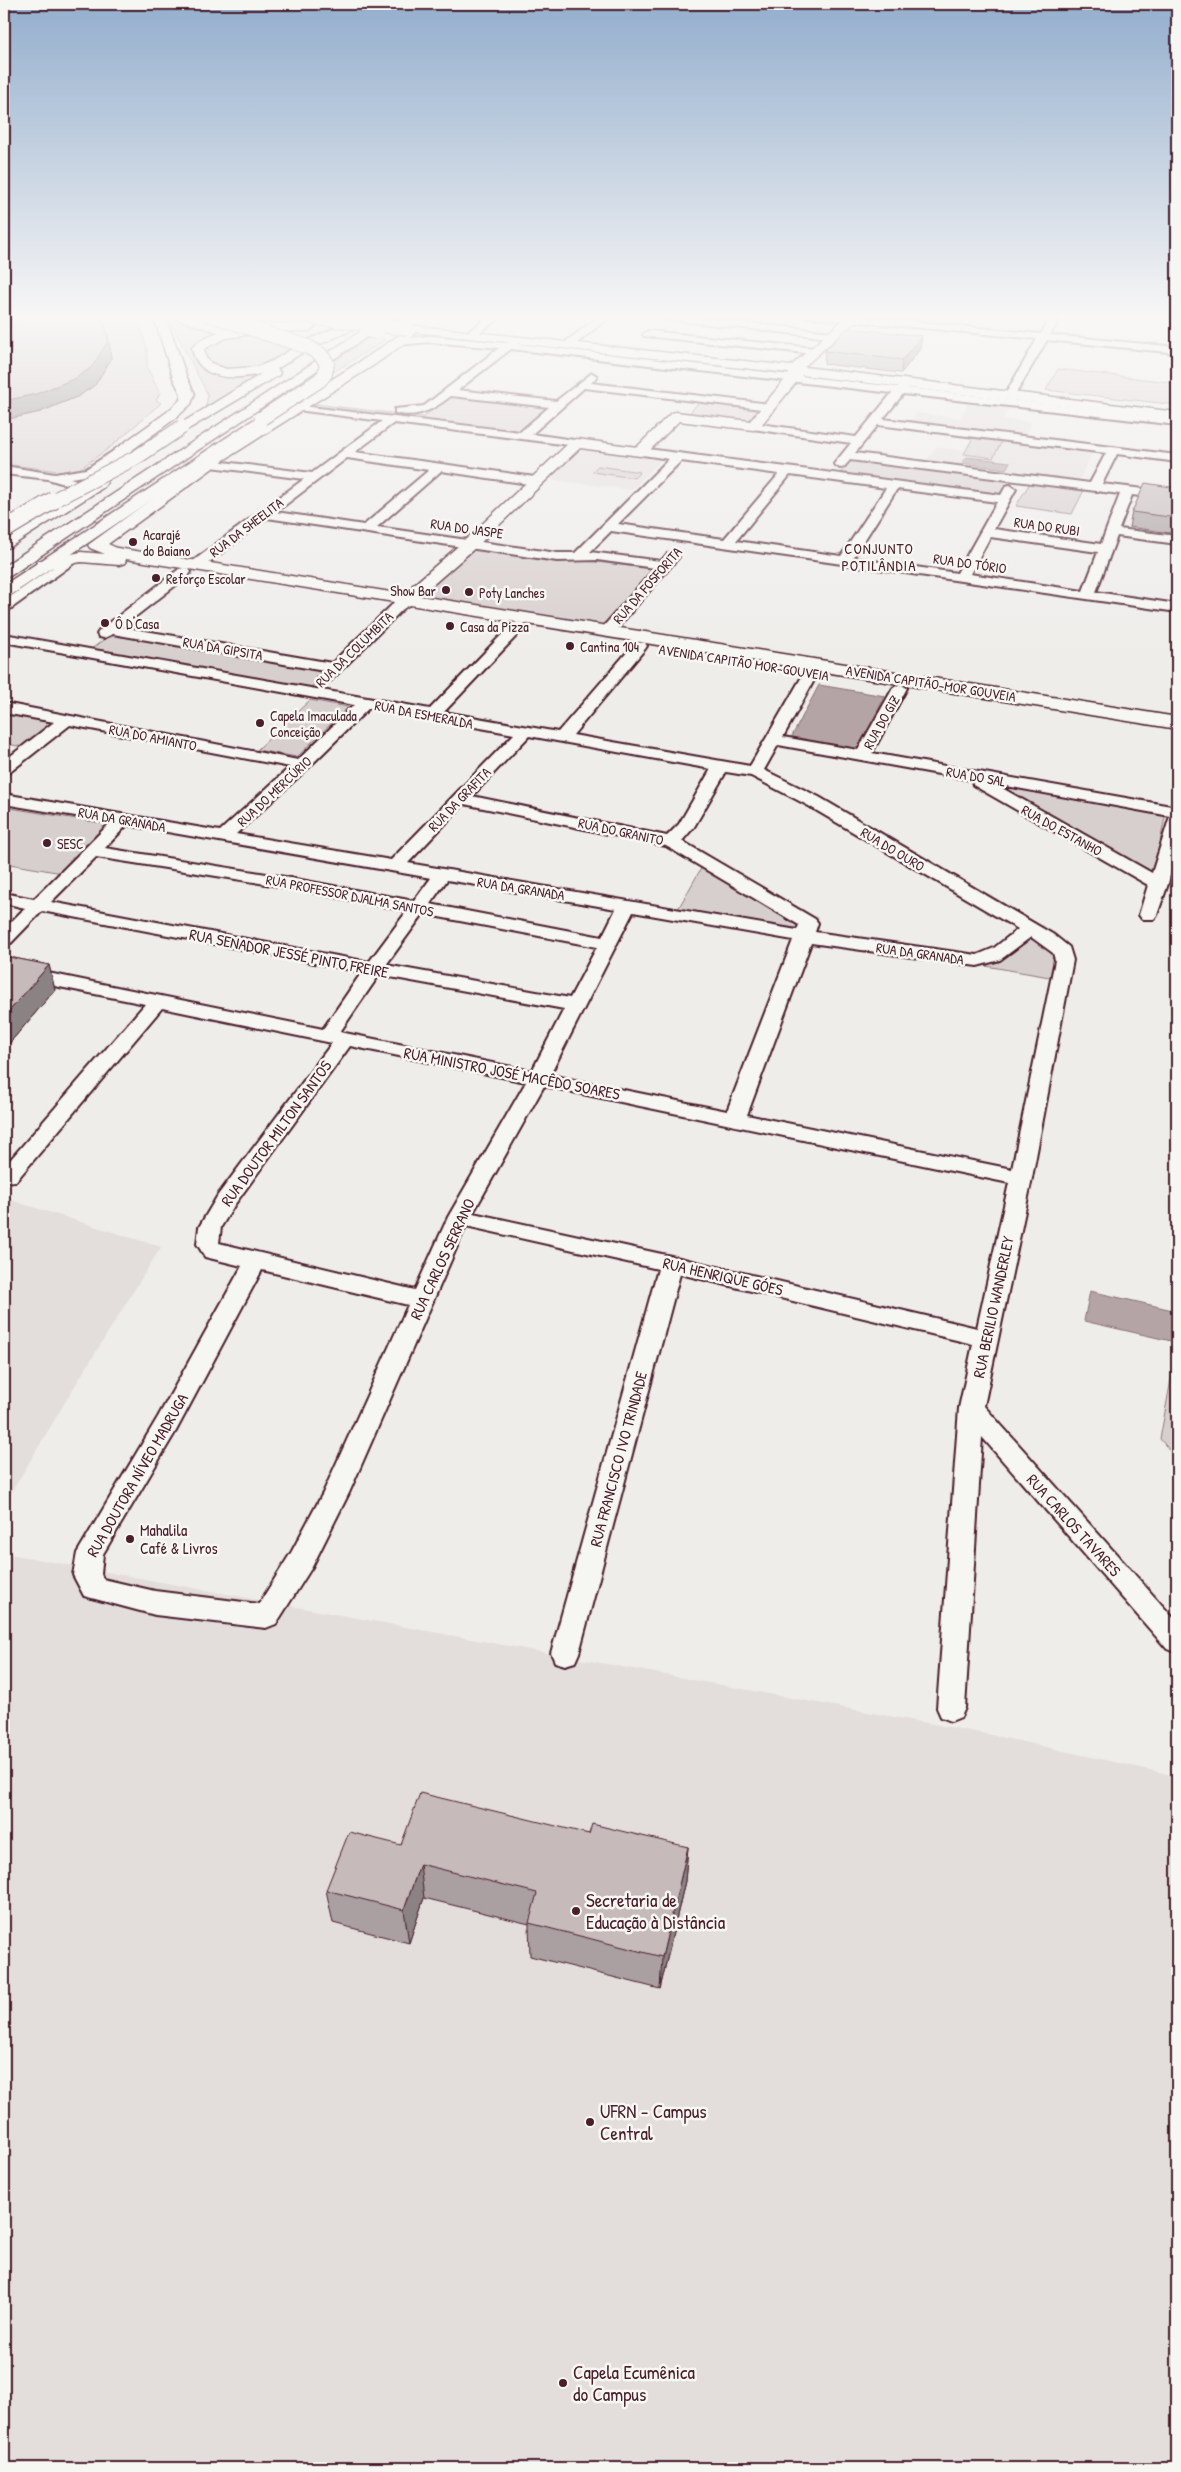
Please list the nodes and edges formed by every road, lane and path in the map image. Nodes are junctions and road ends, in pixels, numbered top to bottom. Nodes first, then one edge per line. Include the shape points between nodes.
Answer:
1 (150, 429) edge
2 (180, 429) edge
3 (201, 429) edge
4 (222, 429) edge
5 (248, 429) edge
6 (260, 429) edge
7 (378, 429) edge
8 (471, 429) edge
9 (530, 429) edge
10 (663, 429) edge
11 (777, 429) edge
12 (867, 429) edge
13 (963, 429) edge
14 (522, 436) junction
15 (858, 441) junction
16 (577, 443) junction
17 (121, 450) junction
18 (1113, 450) junction
19 (640, 452) junction
20 (344, 454) junction
21 (847, 456) junction
22 (678, 457) junction
23 (1177, 458) edge
24 (210, 460) junction
25 (171, 464) junction
26 (438, 468) junction
27 (4, 470) edge
28 (787, 471) junction
29 (54, 476) junction
30 (313, 477) junction
31 (830, 477) junction
32 (105, 478) junction
33 (1017, 478) junction
34 (535, 482) junction
35 (894, 485) junction
36 (1094, 487) junction
37 (93, 488) junction
38 (154, 491) junction
39 (1127, 491) junction
40 (1177, 497) edge
41 (1003, 500) junction
42 (264, 514) junction
43 (610, 527) junction
44 (4, 530) edge
45 (366, 530) junction
46 (985, 532) junction
47 (1112, 532) junction
48 (688, 538) junction
49 (1177, 540) edge
50 (4, 544) edge
51 (470, 544) junction
52 (727, 544) junction
53 (1105, 549) junction
54 (4, 557) edge
55 (578, 557) junction
56 (72, 558) junction
57 (844, 561) junction
58 (44, 564) junction
59 (665, 566) junction
60 (191, 568) junction
61 (4, 573) edge
62 (961, 578) junction
63 (4, 592) edge
64 (1088, 596) junction
65 (402, 603) junction
66 (4, 607) edge
67 (1177, 608) edge
68 (518, 626) junction
69 (111, 629) junction
70 (606, 630) junction
71 (4, 638) edge
72 (640, 646) junction
73 (80, 651) junction
74 (335, 668) junction
75 (811, 673) junction
76 (900, 688) junction
77 (309, 692) junction
78 (993, 698) junction
79 (365, 703) junction
80 (4, 708) edge
81 (432, 716) junction
82 (67, 720) junction
83 (1177, 723) edge
84 (524, 732) junction
85 (1177, 734) edge
86 (561, 739) junction
87 (775, 740) junction
88 (4, 746) edge
89 (27, 752) junction
90 (862, 756) junction
91 (302, 765) junction
92 (721, 766) junction
93 (4, 769) edge
94 (755, 772) junction
95 (966, 775) junction
96 (460, 798) junction
97 (4, 799) edge
98 (1177, 812) edge
99 (1177, 817) edge
100 (123, 820) junction
101 (224, 836) junction
102 (671, 842) junction
103 (92, 851) junction
104 (395, 866) junction
105 (442, 875) junction
106 (1159, 884) junction
107 (4, 898) edge
108 (39, 905) junction
109 (627, 906) junction
110 (419, 908) junction
111 (1148, 915) dead end
112 (1029, 929) junction
113 (803, 936) junction
114 (4, 939) edge
115 (606, 943) junction
116 (374, 969) junction
117 (4, 970) edge
118 (158, 1001) junction
119 (574, 1005) junction
120 (336, 1038) junction
121 (539, 1077) junction
122 (735, 1118) junction
123 (8, 1176) dead end
124 (1021, 1178) junction
125 (459, 1216) junction
126 (255, 1262) junction
127 (671, 1264) junction
128 (422, 1300) junction
129 (987, 1339) junction
130 (971, 1408) junction
131 (266, 1616) joint
132 (1177, 1641) edge
133 (565, 1654) dead end
134 (951, 1708) dead end

1 - 17 main road
2 - 44 main road, bridge via 137,458 71,489
3 - 54 main road
4 - 25 main road
5 - 24 main road, bridge
6 - 24 main road
7 - 20 street, RUA DA SHEELITA
8 - 14 street
9 - 14 street
10 - 19 main road
11 - 15 street
12 - 15 street
13 - 18 street
14 - 16 street
15 - 21 street
16 - 19 main road
16 - 34 main road, RUA DA COLUMBITA
17 - 29 street via 89,472
17 - 32 main road
18 - 23 street
18 - 36 street
19 - 22 street
20 - 26 street
20 - 30 street, RUA DA SHEELITA
21 - 31 street
21 - 33 street
22 - 28 street
22 - 43 street
24 - 30 street
24 - 38 main road
24 - 60 main road via 96,545 114,552
25 - 38 main road
25 - 61 main road
26 - 34 street
26 - 45 street
27 - 29 street
28 - 31 street
28 - 52 street
29 - 32 street
29 - 37 street
30 - 42 street, RUA DA SHEELITA
31 - 35 street
32 - 37 main road
33 - 36 street
33 - 41 street
34 - 51 main road, RUA DA COLUMBITA
35 - 41 street
35 - 57 street
36 - 39 street
37 - 50 main road
38 - 58 main road
39 - 40 street
39 - 47 street
41 - 46 street
42 - 45 street, RUA DO JASPE
42 - 60 street, RUA DA SHEELITA
43 - 48 street, RUA DO TÓRIO
43 - 55 street
45 - 51 street, RUA DO JASPE
46 - 53 street, RUA DO RUBI
46 - 62 street
47 - 49 street
47 - 53 street
48 - 52 street, RUA DO TÓRIO
48 - 59 street, RUA DA FOSFORITA
51 - 55 street, RUA DO JASPE
51 - 65 main road, RUA DA COLUMBITA
52 - 57 street, RUA DO TÓRIO
53 - 64 street
55 - 59 street, RUA DO JASPE via 604,556
56 - 58 main road, AVENIDA CAPITÃO MOR-GOUVEIA
56 - 60 main road, AVENIDA CAPITÃO MOR-GOUVEIA via 114,559
56 - 66 street
57 - 62 street, RUA DO TÓRIO
58 - 63 main road
59 - 70 street, RUA DA FOSFORITA
60 - 65 main road, AVENIDA CAPITÃO MOR-GOUVEIA
60 - 69 street, RUA DA SHEELITA
62 - 64 street, RUA DO TÓRIO
64 - 67 street, RUA DO TÓRIO
65 - 68 main road, AVENIDA CAPITÃO MOR-GOUVEIA
65 - 70 main road, AVENIDA CAPITÃO-MOR GOUVEIA
65 - 74 street, RUA DA COLUMBITA
68 - 72 main road, AVENIDA CAPITÃO MOR-GOUVEIA
68 - 81 street
69 - 73 street, RUA DA SHEELITA
69 - 74 street, RUA DA GIPSITA
70 - 78 main road, AVENIDA CAPITÃO-MOR GOUVEIA
71 - 73 street, RUA DA ESMERALDA
72 - 75 main road, AVENIDA CAPITÃO MOR-GOUVEIA
72 - 86 street
73 - 77 street, RUA DA ESMERALDA
74 - 77 street, RUA DA COLUMBITA
75 - 76 main road, AVENIDA CAPITÃO MOR-GOUVEIA
75 - 87 street
76 - 78 main road, AVENIDA CAPITÃO MOR-GOUVEIA
76 - 90 street, RUA DO GIZ
77 - 79 street, RUA DA ESMERALDA
78 - 83 main road, AVENIDA CAPITÃO-MOR GOUVEIA
78 - 85 main road, AVENIDA CAPITÃO MOR-GOUVEIA
79 - 81 street, RUA DA ESMERALDA
79 - 91 street, RUA DO MERCÚRIO
80 - 82 street, RUA DO AMIANTO
81 - 84 street, RUA DA ESMERALDA
82 - 89 street
82 - 91 street, RUA DO AMIANTO
84 - 86 street, RUA DA ESMERALDA
84 - 96 street, RUA DA GRAFITA
86 - 92 street, RUA DA ESMERALDA
87 - 90 street, RUA DO SAL
87 - 94 street
88 - 89 street
89 - 93 street
90 - 95 street, RUA DO SAL
91 - 101 street, RUA DO MERCÚRIO
92 - 94 street, RUA DA ESMERALDA
92 - 102 street via 686,827
94 - 112 street, RUA DO OURO via 813,801
95 - 98 street, RUA DO SAL
95 - 106 street, RUA DO ESTANHO
96 - 102 street, RUA DO GRANITO
96 - 104 street, RUA DA GRAFITA
97 - 100 street, RUA DA GRANADA
99 - 106 street
100 - 101 street, RUA DA GRANADA
100 - 103 street
101 - 104 street, RUA DA GRANADA
102 - 113 street, RUA DO GRANITO via 809,923
103 - 108 street
103 - 110 street, RUA PROFESSOR DJALMA SANTOS via 285,882
104 - 105 street, RUA DA GRANADA
105 - 109 street, RUA DA GRANADA
105 - 110 street, RUA DOUTOR MILTON SANTOS
106 - 111 street
107 - 108 street, RUA SENADOR JESSÉ PINTO FREIRE
108 - 114 street
108 - 116 street, RUA SENADOR JESSÉ PINTO FREIRE
109 - 113 street, RUA DA GRANADA
109 - 115 street, RUA CARLOS SERRANO
110 - 115 street, RUA PROFESSOR DJALMA SANTOS
110 - 116 street, RUA DOUTOR MILTON SANTOS
112 - 113 street, RUA DA GRANADA via 996,956 978,961
112 - 124 street, RUA BERILIO WANDERLEY via 1057,946 1064,958
113 - 122 street
115 - 119 street, RUA CARLOS SERRANO
116 - 119 street, RUA SENADOR JESSÉ PINTO FREIRE
116 - 120 street, RUA DOUTOR MILTON SANTOS
117 - 118 street, RUA MINISTRO JOSÉ MACÊDO SOARES
118 - 120 street, RUA MINISTRO JOSÉ MACÊDO SOARES
118 - 123 street
119 - 121 street, RUA CARLOS SERRANO
120 - 121 street, RUA MINISTRO JOSÉ MACÊDO SOARES
120 - 126 street, RUA DOUTOR MILTON SANTOS via 270,1143 226,1200 210,1227 207,1240 213,1251
121 - 122 street, RUA MINISTRO JOSÉ MACÊDO SOARES
121 - 125 street, RUA CARLOS SERRANO
122 - 124 street, RUA MINISTRO JOSÉ MACÊDO SOARES
124 - 129 street, RUA BERILIO WANDERLEY
125 - 127 street, RUA HENRIQUE GÓES
125 - 128 street, RUA CARLOS SERRANO
126 - 128 street
126 - 131 street, RUA DOUTORA NÍVEO MADRUGA via 167,1424 94,1545 87,1575 94,1588 109,1593 156,1603
127 - 129 street, RUA HENRIQUE GÓES
127 - 133 street, RUA FRANCISCO IVO TRINDADE
128 - 131 street, RUA CARLOS SERRANO via 336,1493 302,1559
129 - 130 street, RUA BERILIO WANDERLEY
130 - 132 street, RUA CARLOS TAVARES
130 - 134 street, RUA BERILIO WANDERLEY

